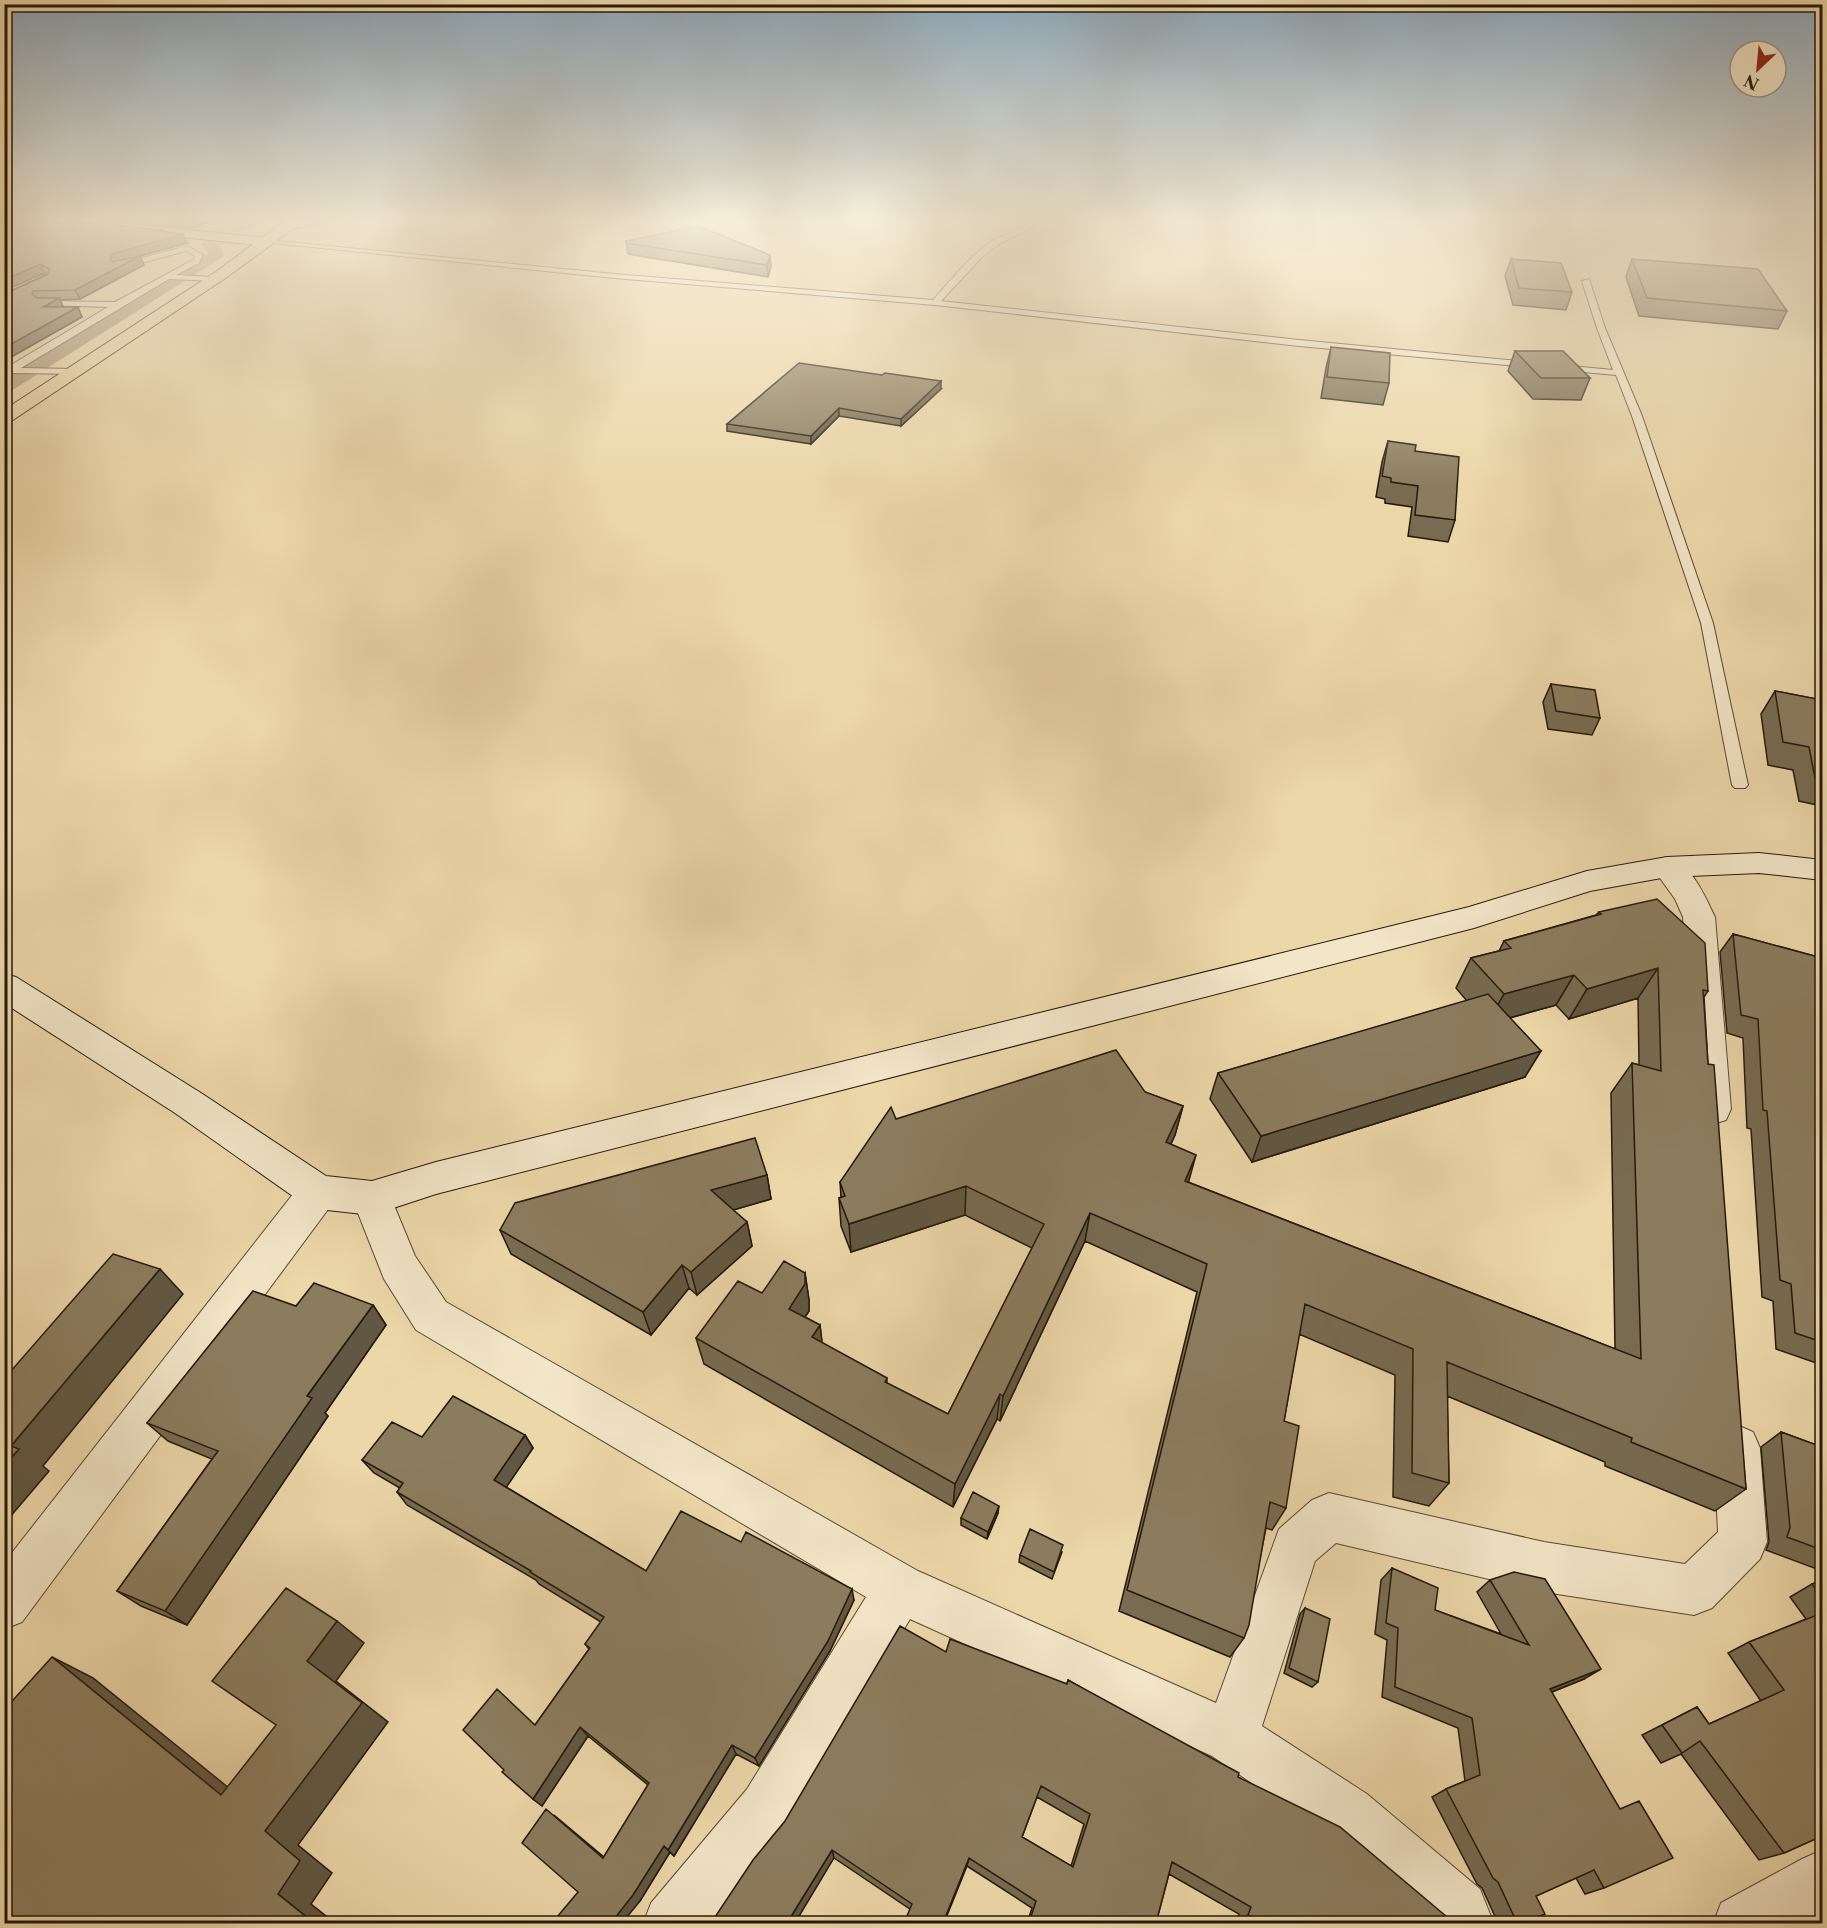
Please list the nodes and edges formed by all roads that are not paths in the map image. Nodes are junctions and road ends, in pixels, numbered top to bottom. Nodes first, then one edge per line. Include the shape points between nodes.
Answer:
1 (112, 308) edge
2 (171, 308) edge
3 (980, 308) edge
4 (1595, 308) edge
5 (8, 371) edge
6 (73, 372) junction
7 (1620, 373) junction
8 (4, 418) edge
9 (1740, 784) dead end
10 (1667, 867) junction
11 (1822, 870) edge
12 (4, 986) edge
13 (1716, 1153) edge
14 (318, 1192) junction
15 (372, 1198) junction
16 (1734, 1412) edge
17 (900, 1589) junction
18 (4, 1604) edge
19 (1231, 1737) junction
20 (1822, 1880) edge
21 (672, 1923) edge
22 (1465, 1923) edge
23 (1742, 1923) edge

1 - 5 lane
2 - 6 highway
3 - 7 lane
4 - 7 lane
5 - 6 lane
6 - 8 highway
7 - 9 lane via 1707,623
10 - 11 street via 1760,863
10 - 13 street via 1699,917
10 - 15 street via 1587,881 1474,917 436,1178
12 - 14 street via 188,1103
14 - 15 street
14 - 18 street
15 - 17 street via 399,1266 431,1316
16 - 19 street via 1743,1542 1694,1590 1544,1567 1329,1517 1296,1546
17 - 19 street
17 - 21 street via 767,1809
19 - 22 street via 1347,1814 1459,1910
20 - 23 street

